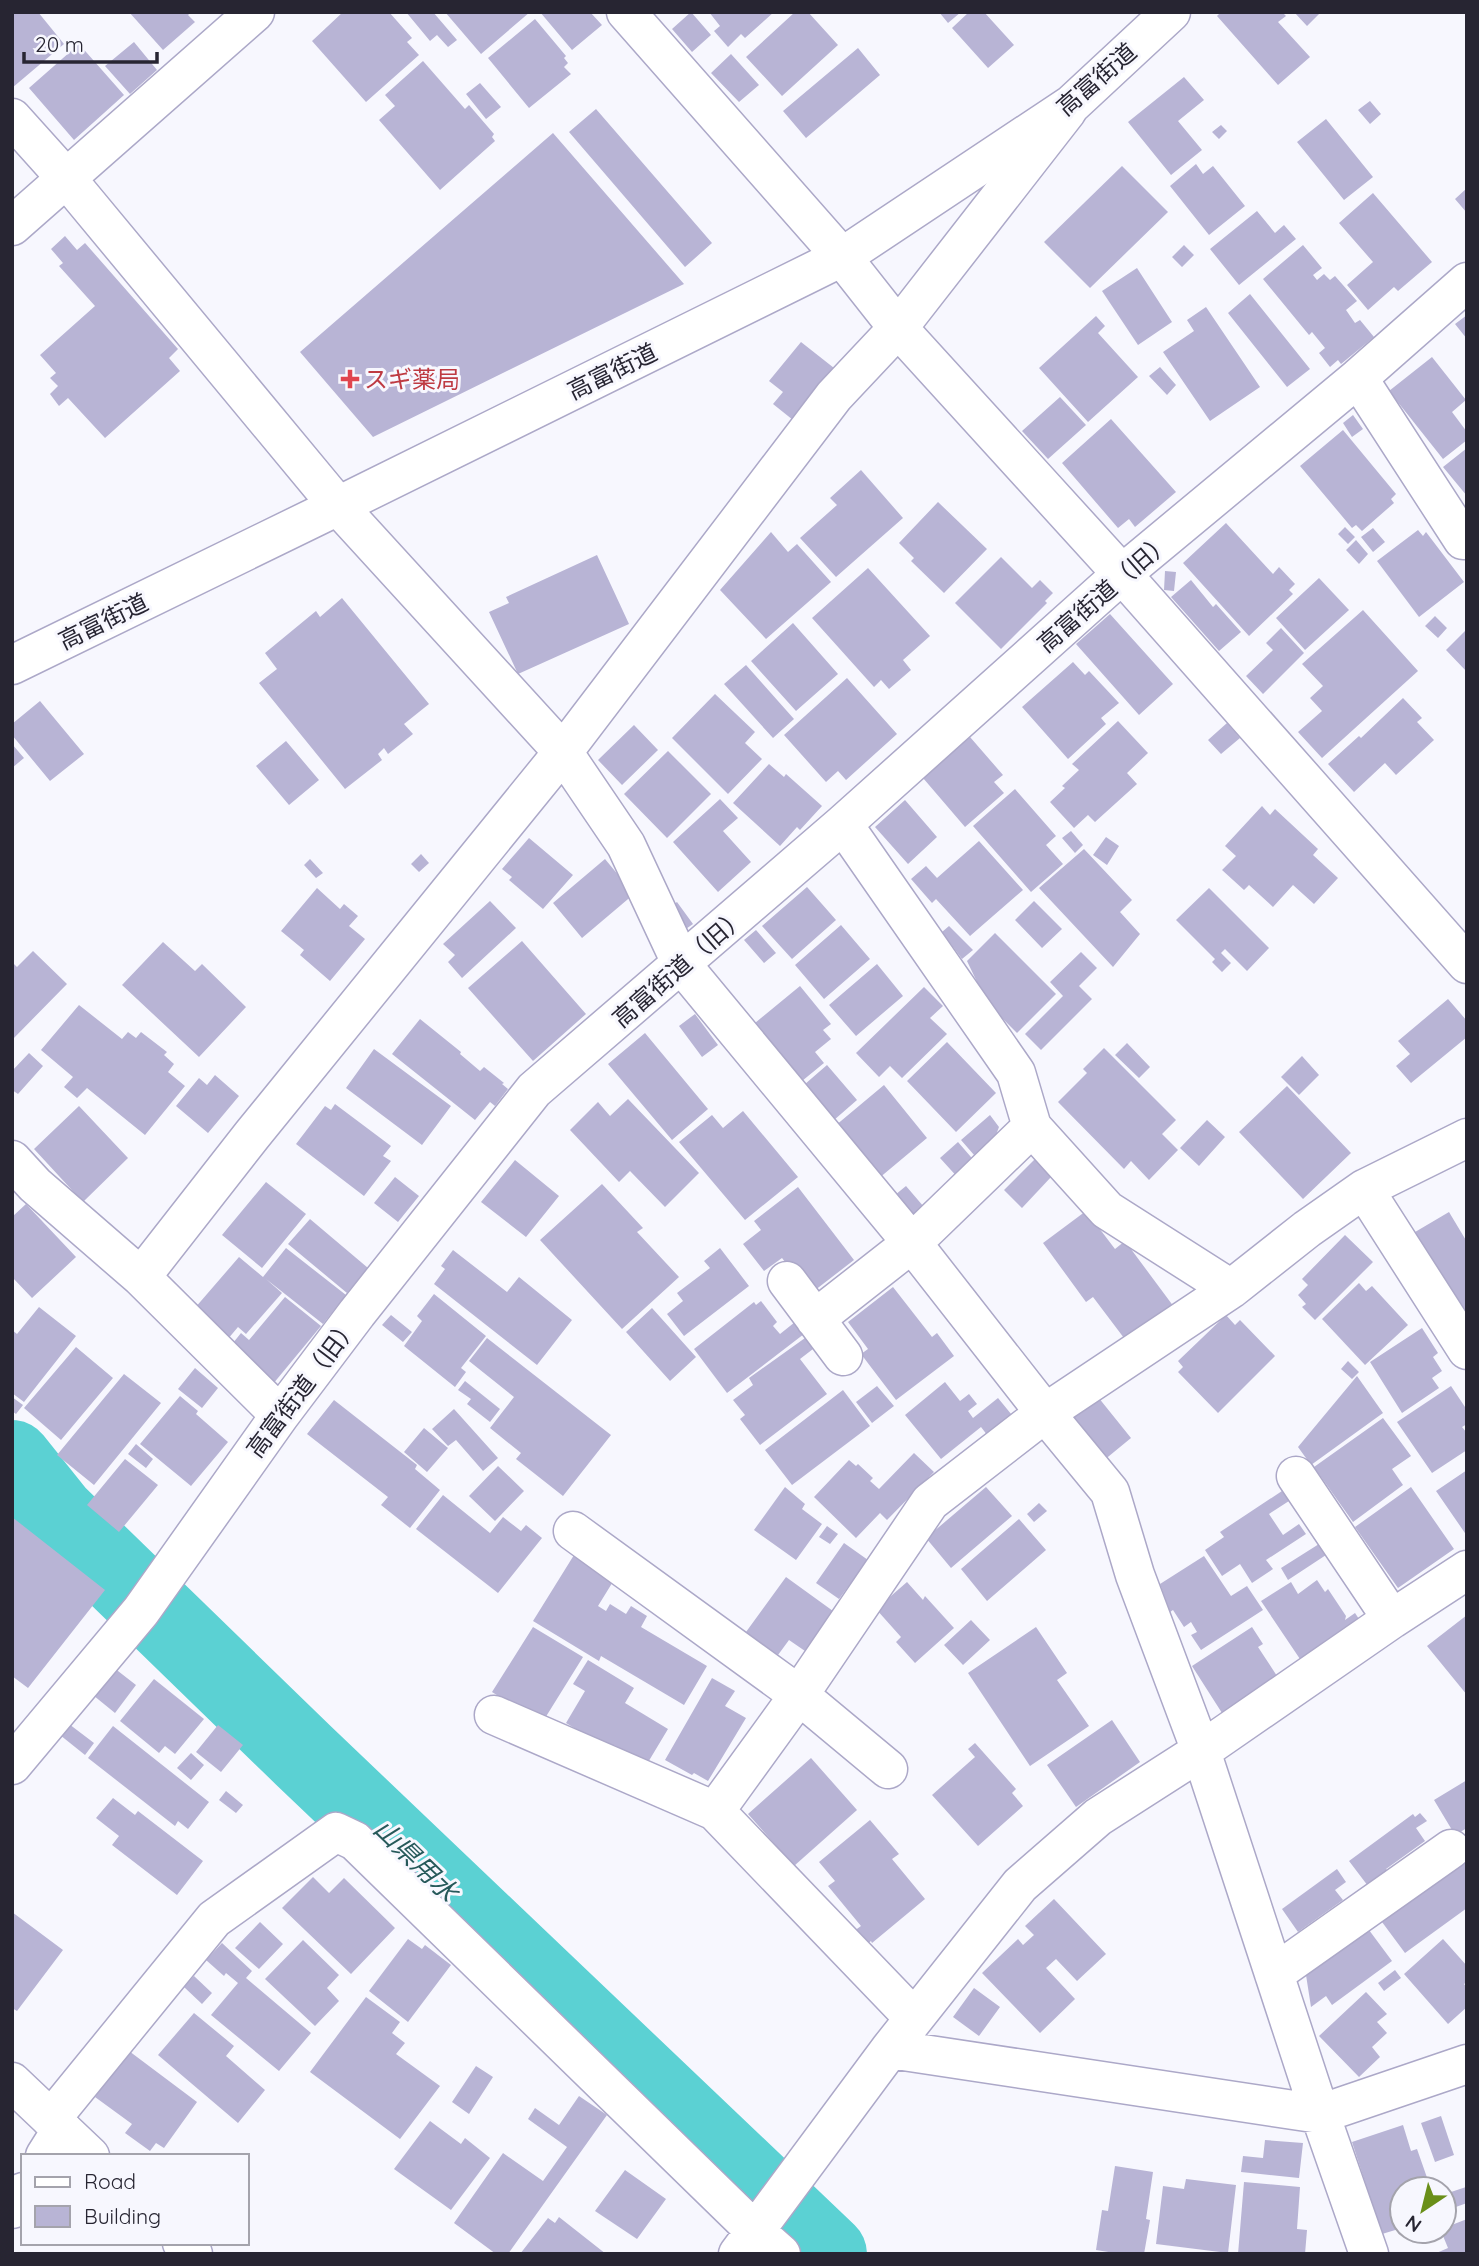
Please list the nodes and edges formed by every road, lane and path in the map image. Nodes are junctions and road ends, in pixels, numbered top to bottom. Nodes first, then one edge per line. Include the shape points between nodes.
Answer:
1 (255, 12) edge
2 (626, 12) edge
3 (1171, 12) edge
4 (1072, 104) junction
5 (12, 118) edge
6 (66, 178) junction
7 (12, 226) edge
8 (842, 257) junction
9 (1467, 282) edge
10 (898, 328) junction
11 (1358, 378) junction
12 (338, 506) junction
13 (1463, 540) dead end
14 (1122, 574) junction
15 (12, 665) edge
16 (563, 752) junction
17 (843, 824) junction
18 (1467, 964) edge
19 (682, 965) junction
20 (1032, 1127) junction
21 (1467, 1138) edge
22 (12, 1160) edge
23 (1364, 1189) junction
24 (912, 1243) junction
25 (141, 1276) junction
26 (787, 1281) dead end
27 (1231, 1289) junction
28 (815, 1319) junction
29 (1467, 1350) edge
30 (843, 1356) dead end
31 (1045, 1413) junction
32 (280, 1415) junction
33 (1296, 1476) dead end
34 (573, 1531) dead end
35 (1467, 1570) edge
36 (1392, 1619) junction
37 (799, 1695) junction
38 (494, 1715) dead end
39 (1201, 1751) junction
40 (12, 1765) edge
41 (888, 1769) dead end
42 (715, 1811) junction
43 (1451, 1849) dead end
44 (1274, 1974) junction
45 (914, 2018) junction
46 (890, 2049) junction
47 (1467, 2064) edge
48 (12, 2082) edge
49 (1320, 2114) junction
50 (53, 2135) edge
51 (86, 2154) edge
52 (758, 2246) edge
53 (1368, 2254) edge

1 - 6 street
2 - 8 street
3 - 4 street, 高富街道
4 - 8 street, 高富街道
4 - 10 street
5 - 6 street
6 - 7 street
6 - 12 street
8 - 10 street
8 - 12 street, 高富街道
9 - 11 street, 高富街道（旧）
10 - 14 street
10 - 16 street via 834,396
11 - 13 street
11 - 14 street, 高富街道（旧）
12 - 15 street, 高富街道
12 - 16 street
14 - 17 street, 高富街道（旧）
14 - 18 street
16 - 19 street via 626,845
16 - 25 street
17 - 19 street, 高富街道（旧）
17 - 20 street via 1016,1073
19 - 24 street
19 - 32 street, 高富街道（旧） via 534,1090
20 - 24 street
20 - 27 street via 1107,1210
21 - 23 street
22 - 25 street
23 - 27 street
23 - 29 street
24 - 28 street
24 - 31 street
25 - 32 street
26 - 28 street
27 - 31 street
28 - 30 street
31 - 37 street via 930,1502
31 - 39 street via 1110,1492 1135,1574
32 - 40 street, 高富街道（旧） via 141,1611
33 - 36 street
34 - 37 street
35 - 36 street
36 - 39 street
37 - 41 street
37 - 42 street
38 - 42 street
39 - 44 street
39 - 45 street via 1098,1817 1020,1885
42 - 45 street
43 - 44 street
44 - 49 street
45 - 46 street
46 - 49 street
46 - 52 street via 784,2192
47 - 49 street
48 - 50 street
49 - 53 street
50 - 51 street
50 - 52 street via 214,1919 336,1832 355,1841

